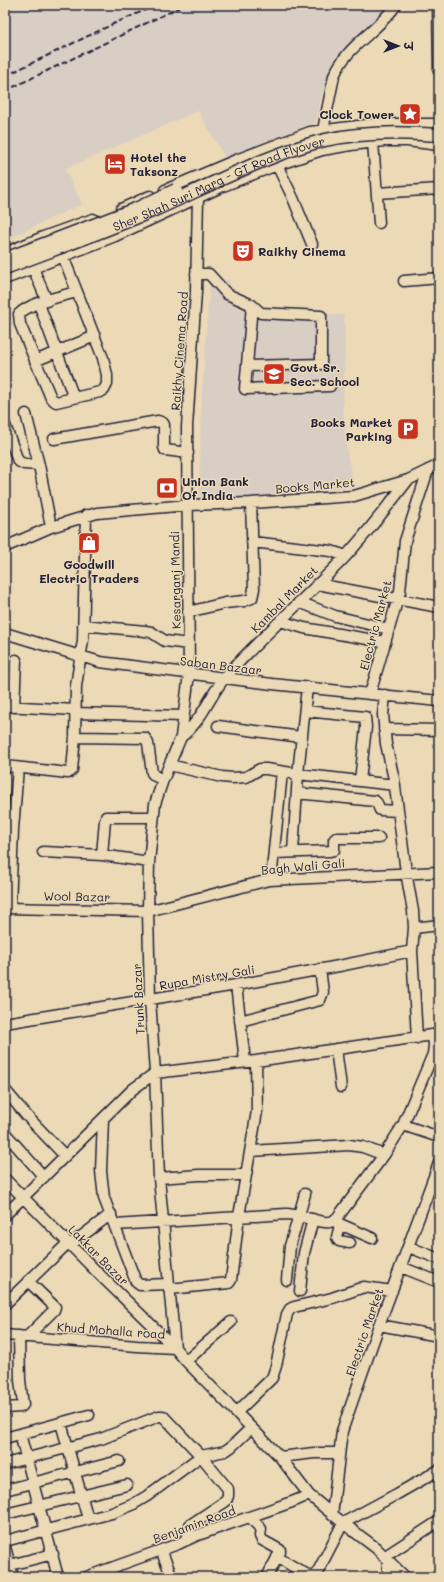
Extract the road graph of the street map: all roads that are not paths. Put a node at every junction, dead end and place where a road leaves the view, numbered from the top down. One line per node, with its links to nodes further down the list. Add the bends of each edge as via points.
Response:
1 (396, 5): 8 (street, via 389,16 354,47 336,70)
2 (438, 5): 3 (street)
3 (439, 24): 4 (street)
4 (439, 64): 5 (street)
5 (439, 71)
6 (439, 124): 8 (street, via 374,124)
7 (439, 128): 21 (main road, Sher Shah Suri Marg - GT Road Flyover, bridge, via 374,127 317,134 262,153 138,208)
8 (322, 130): 12 (street); 19 (street, via 262,149 111,213)
9 (439, 135): 22 (main road, Sher Shah Suri Marg - GT Road Flyover, bridge, via 371,134 306,145 239,170 155,210)
10 (373, 142): 11 (street, via 407,141); 12 (street); 15 (street)
11 (439, 145)
12 (322, 150): 13 (street)
13 (277, 165): 16 (street); 18 (street)
14 (439, 189): 15 (street)
15 (378, 193): 17 (street)
16 (198, 198): 20 (street, via 115,236); 24 (street, Raikhy Cinema Road)
17 (379, 223)
18 (312, 244)
19 (5, 253)
20 (63, 256): 23 (street); 28 (street)
21 (5, 259)
22 (5, 268)
23 (33, 268): 25 (street); 29 (street)
24 (196, 274): 30 (street, via 209,274 227,294); 40 (street, Raikhy Cinema Road, via 187,427)
25 (5, 278)
26 (439, 278): 27 (street)
27 (404, 281)
28 (76, 292): 29 (street); 31 (street)
29 (43, 302): 32 (street); 33 (street, via 24,310 18,318)
30 (252, 305): 34 (street); 34 (street, via 261,313 321,316 321,364)
31 (95, 336): 32 (street); 36 (street, via 108,384 104,390)
32 (58, 352): 33 (street); 36 (street)
33 (35, 362): 36 (street, via 52,401)
34 (247, 366): 35 (street, via 246,389)
35 (330, 386)
36 (74, 398)
37 (26, 414): 42 (street)
38 (5, 425): 41 (street)
39 (54, 439): 40 (street, via 158,421 164,425 165,450)
40 (188, 452): 47 (street, Raikhy Cinema Road)
41 (10, 453): 42 (street, via 21,463)
42 (39, 465): 49 (street)
43 (439, 465): 44 (street, Books Market)
44 (428, 470): 45 (street, Books Market); 54 (street, Electric Market, via 405,541)
45 (408, 480): 46 (street, Books Market, via 354,496); 52 (street, Kambal Market)
46 (251, 503): 47 (street, Books Market); 50 (street)
47 (188, 505): 48 (street, Books Market); 57 (street, Kesarganj Mandi)
48 (86, 515): 49 (street, Books Market); 59 (street)
49 (51, 527): 51 (street, Books Market)
50 (252, 542): 52 (street, via 330,551); 57 (street, via 252,598)
51 (5, 547)
52 (346, 556): 53 (street, Kambal Market)
53 (317, 584): 54 (street); 55 (street, Kambal Market)
54 (398, 599): 56 (street); 60 (street, Electric Market)
55 (299, 602): 58 (street, Kambal Market); 60 (street, via 336,616)
56 (439, 607)
57 (188, 612): 63 (street, Kesarganj Mandi)
58 (280, 621): 62 (street, via 304,628); 67 (street, Kambal Market)
59 (83, 625): 63 (street, via 151,632 165,641); 64 (street)
60 (389, 629): 62 (street, Electric Market)
61 (5, 633): 64 (street, Saban Bazaar)
62 (385, 642): 69 (street, Electric Market)
63 (189, 649): 66 (street, Trunk Bazar)
64 (81, 658): 66 (street, Saban Bazaar); 74 (street)
65 (16, 660): 72 (street)
66 (189, 674): 67 (street, Saban Bazaar); 75 (street, Trunk Bazar)
67 (225, 678): 68 (street, Saban Bazaar); 80 (street, Kambal Market, via 194,726)
68 (307, 687): 69 (street, Saban Bazaar); 73 (street)
69 (370, 694): 70 (street, Saban Bazaar)
70 (385, 695): 71 (street, Saban Bazaar); 77 (street)
71 (439, 701)
72 (9, 707): 74 (street)
73 (305, 711): 81 (street); 88 (street, via 365,717)
74 (75, 712): 75 (street); 79 (street)
75 (183, 716): 80 (street, Trunk Bazar)
76 (218, 726): 81 (street)
77 (384, 729): 78 (street); 89 (street)
78 (439, 730)
79 (75, 736): 84 (street, via 70,773); 87 (street, via 145,738 152,773)
80 (181, 737): 82 (street, Trunk Bazar)
81 (301, 737): 86 (street)
82 (170, 765): 85 (street, via 232,778 246,777 263,769); 87 (street, Trunk Bazar)
83 (5, 766): 84 (street)
84 (18, 768): 91 (street)
85 (282, 772): 86 (street); 98 (street)
86 (298, 774): 88 (street); 90 (street)
87 (163, 780): 93 (street, Trunk Bazar)
88 (360, 781): 89 (street)
89 (395, 785): 92 (street)
90 (297, 793): 92 (street, via 374,801 380,810); 97 (street)
91 (10, 805): 95 (street)
92 (398, 811): 101 (street)
93 (153, 817): 99 (street, via 106,817); 100 (street, Trunk Bazar)
94 (379, 838): 97 (street, via 336,838 332,851)
95 (8, 849): 104 (street)
96 (43, 852): 99 (street)
97 (293, 852): 98 (street)
98 (274, 853): 103 (street)
99 (102, 854): 100 (street)
100 (149, 862): 105 (street, Trunk Bazar)
101 (406, 872): 102 (street, Bagh Wali Gali); 103 (street, Bagh Wali Gali); 107 (street)
102 (439, 872)
103 (271, 880): 105 (street, Bagh Wali Gali)
104 (7, 908): 105 (street, Wool Bazar)
105 (148, 911): 111 (street, Trunk Bazar)
106 (439, 925): 107 (street)
107 (414, 928): 108 (street)
108 (412, 951): 109 (street, Rupa Mistry Gali); 115 (street)
109 (320, 969): 110 (street, Rupa Mistry Gali); 112 (street, via 323,992 320,1000)
110 (236, 985): 111 (street, Rupa Mistry Gali); 112 (street)
111 (150, 999): 113 (street, Rupa Mistry Gali); 119 (street, Trunk Bazar)
112 (240, 1021): 117 (street)
113 (5, 1023)
114 (436, 1035): 115 (street); 123 (street, via 432,1054)
115 (417, 1038): 116 (street)
116 (336, 1049): 118 (street); 120 (street)
117 (245, 1061): 118 (street); 119 (street)
118 (256, 1061): 126 (street, via 257,1111)
119 (155, 1073): 122 (street, via 133,1089); 132 (street, Trunk Bazar)
120 (341, 1087)
121 (5, 1090): 128 (street)
122 (103, 1119): 128 (street); 136 (street, via 101,1177 104,1198)
123 (403, 1125): 125 (street); 127 (street)
124 (5, 1133): 131 (street)
125 (439, 1136)
126 (251, 1151): 127 (street, via 349,1145 367,1148); 130 (street)
127 (384, 1155): 142 (street)
128 (65, 1156): 131 (street)
129 (439, 1163): 147 (street, Electric Market)
130 (246, 1175): 132 (street, via 205,1174); 139 (street)
131 (44, 1177): 135 (street)
132 (159, 1178): 141 (street, Trunk Bazar)
133 (5, 1179): 135 (street, Lakkar Bazar)
134 (305, 1194): 138 (street)
135 (23, 1198): 137 (street); 146 (street, Lakkar Bazar)
136 (110, 1214): 143 (street); 146 (street)
137 (5, 1215)
138 (299, 1215): 139 (street); 140 (street); 150 (street, via 290,1246)
139 (240, 1216): 141 (street); 153 (street, via 229,1283)
140 (313, 1219): 142 (street); 154 (street, via 304,1253)
141 (163, 1222): 143 (street); 153 (street, Trunk Bazar)
142 (336, 1223): 144 (street); 145 (street, via 339,1241)
143 (115, 1225): 153 (street, via 136,1282 140,1285)
144 (372, 1238)
145 (350, 1243)
146 (69, 1244): 151 (street); 162 (street, Lakkar Bazar)
147 (409, 1247): 148 (street); 149 (street, Electric Market)
148 (439, 1259)
149 (401, 1267): 152 (street); 155 (street, Electric Market)
150 (287, 1280)
151 (28, 1281): 156 (street); 161 (street, via 55,1307)
152 (439, 1282)
153 (169, 1286): 162 (street, Trunk Bazar)
154 (300, 1290)
155 (392, 1291): 158 (street, Electric Market); 165 (street, via 364,1287 290,1309 272,1378)
156 (5, 1304)
157 (231, 1322): 163 (street)
158 (379, 1325): 160 (street); 172 (street, Electric Market, via 342,1431)
159 (5, 1335): 161 (street, Khud Mohalla road)
160 (439, 1336)
161 (23, 1337): 162 (street, Khud Mohalla road); 164 (street, via 20,1380 23,1405)
162 (175, 1348): 163 (street, Khud Mohalla road)
163 (186, 1361): 165 (street, Khud Mohalla road)
164 (5, 1408)
165 (236, 1412): 168 (street, Khud Mohalla road)
166 (89, 1415): 167 (street)
167 (61, 1423): 169 (street); 171 (street)
168 (251, 1428): 173 (street, via 228,1449); 175 (street, Khud Mohalla road)
169 (20, 1434): 170 (street); 174 (street)
170 (5, 1438)
171 (66, 1447): 173 (street, via 110,1436 161,1416 166,1418); 174 (street); 179 (street)
172 (339, 1453): 175 (street, via 314,1453); 187 (street, Electric Market)
173 (201, 1456): 189 (street, via 132,1505); 193 (street, via 228,1489 228,1496 226,1501 190,1525)
174 (27, 1458): 177 (street); 180 (street)
175 (280, 1458): 183 (street, Khud Mohalla road)
176 (119, 1461): 179 (street)
177 (5, 1464)
178 (439, 1470): 191 (street)
179 (74, 1472): 180 (street); 184 (street)
180 (34, 1482): 182 (street); 185 (street)
181 (127, 1485): 184 (street)
182 (5, 1490)
183 (310, 1495): 187 (street, Khud Mohalla road); 188 (street, Benjamin Road)
184 (81, 1496): 185 (street); 189 (street)
185 (41, 1506): 186 (street); 192 (street)
186 (5, 1514)
187 (332, 1515): 191 (street, Khud Mohalla road)
188 (250, 1517): 193 (street, Benjamin Road); 198 (street, via 261,1529 262,1540 280,1550)
189 (88, 1519): 192 (street)
190 (439, 1521): 199 (street)
191 (343, 1524): 199 (street, Khud Mohalla road, via 364,1538); 207 (street)
192 (46, 1530): 194 (street); 197 (street)
193 (187, 1540): 196 (street, Benjamin Road)
194 (5, 1541)
195 (5, 1547): 200 (street)
196 (161, 1550): 203 (street, Benjamin Road); 204 (street)
197 (53, 1554): 200 (street); 202 (street)
198 (278, 1557): 205 (street); 206 (street)
199 (386, 1559): 208 (street); 209 (street, Khud Mohalla road)
200 (10, 1565): 201 (street)
201 (13, 1577)
202 (58, 1577)
203 (86, 1577)
204 (172, 1577)
205 (267, 1577)
206 (311, 1577)
207 (315, 1577)
208 (387, 1577)
209 (405, 1577)

